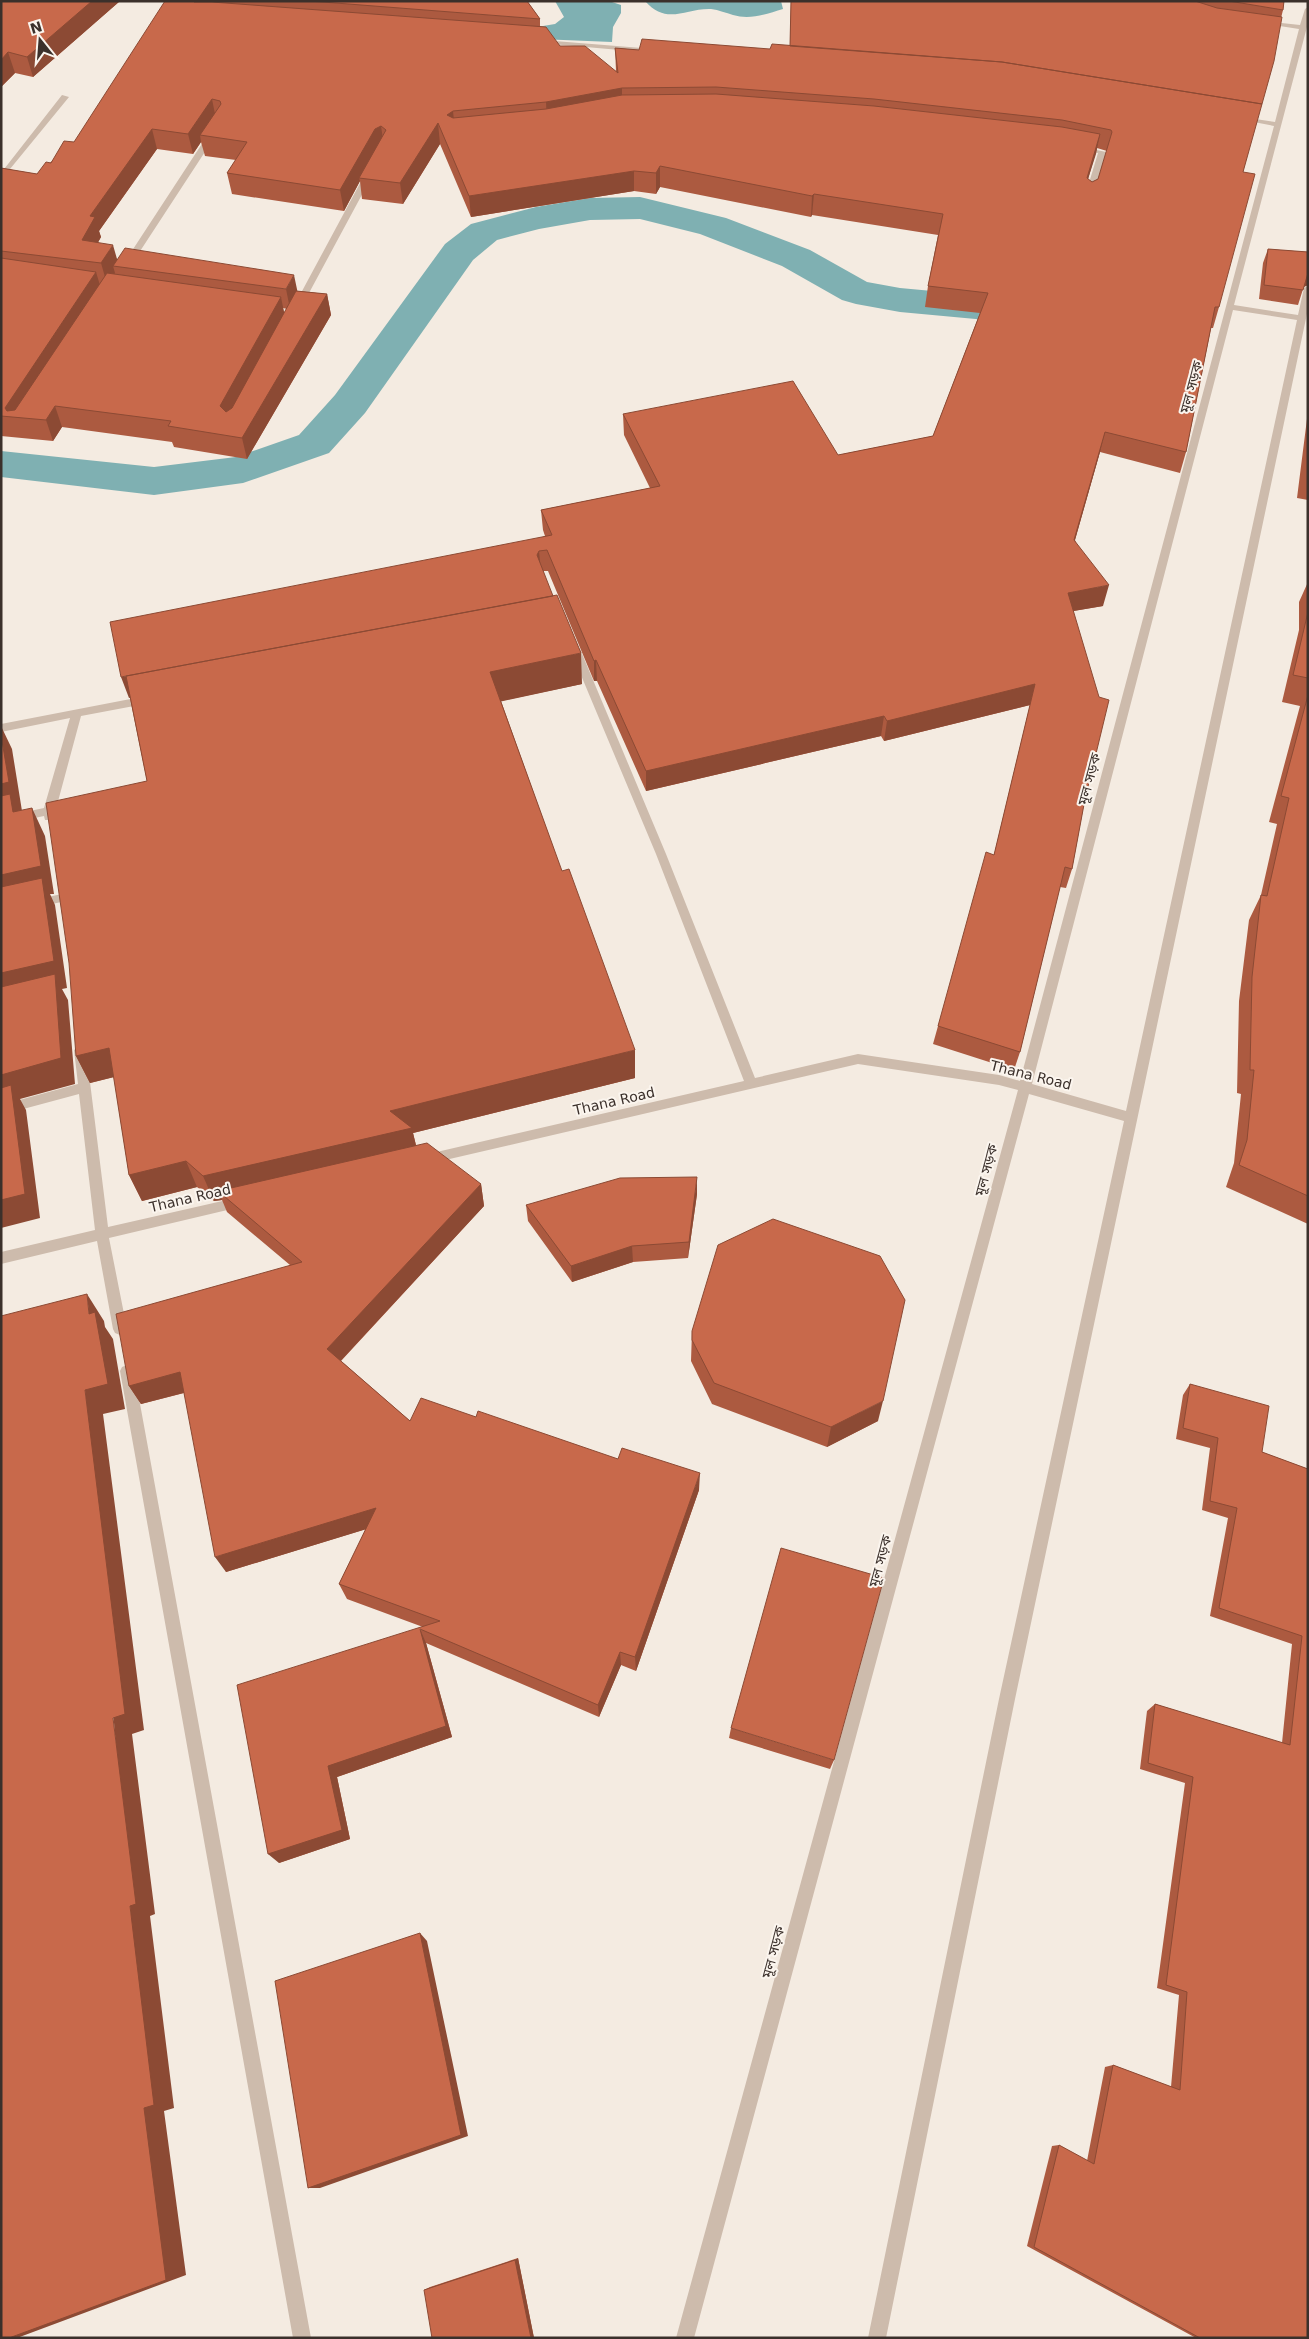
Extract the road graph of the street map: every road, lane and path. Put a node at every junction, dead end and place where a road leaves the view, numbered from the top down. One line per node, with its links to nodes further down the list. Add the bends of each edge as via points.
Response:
1 (1308, 9): 3 (street, মূল সড়ক)
2 (1253, 21): 3 (street)
3 (1303, 27): 8 (street, মূল সড়ক)
4 (530, 41): 5 (street)
5 (667, 52)
6 (65, 97): 12 (street)
7 (1238, 118): 8 (street)
8 (1276, 124): 16 (street, মূল সড়ক)
9 (214, 131): 14 (street)
10 (1076, 147): 13 (street, via 1102,152)
11 (373, 167): 17 (street)
12 (1, 178)
13 (1088, 199)
14 (122, 272)
15 (1308, 288): 18 (street)
16 (1229, 307): 18 (street); 30 (street, মূল সড়ক)
17 (293, 314)
18 (1302, 318): 33 (street)
19 (570, 637): 29 (street, via 661,854)
20 (154, 698): 21 (street)
21 (77, 713): 22 (street); 23 (street)
22 (1, 728)
23 (48, 811): 24 (street); 25 (street)
24 (1, 821)
25 (52, 830)
26 (27, 906): 27 (street, via 61,893)
27 (64, 917)
28 (79, 1040): 31 (street)
29 (752, 1085): 30 (street, Thana Road, via 858,1059 999,1080); 34 (street, Thana Road)
30 (1025, 1087): 33 (street, Thana Road); 41 (street, মূল সড়ক)
31 (83, 1088): 32 (street); 36 (street)
32 (1, 1110)
33 (1132, 1118): 42 (street, via 1007,1699)
34 (413, 1162)
35 (248, 1200): 36 (street, Thana Road)
36 (102, 1233): 37 (street, Thana Road); 38 (street)
37 (1, 1258)
38 (122, 1341)
39 (125, 1360): 40 (street)
40 (302, 2338)
41 (685, 2338)
42 (877, 2338)

